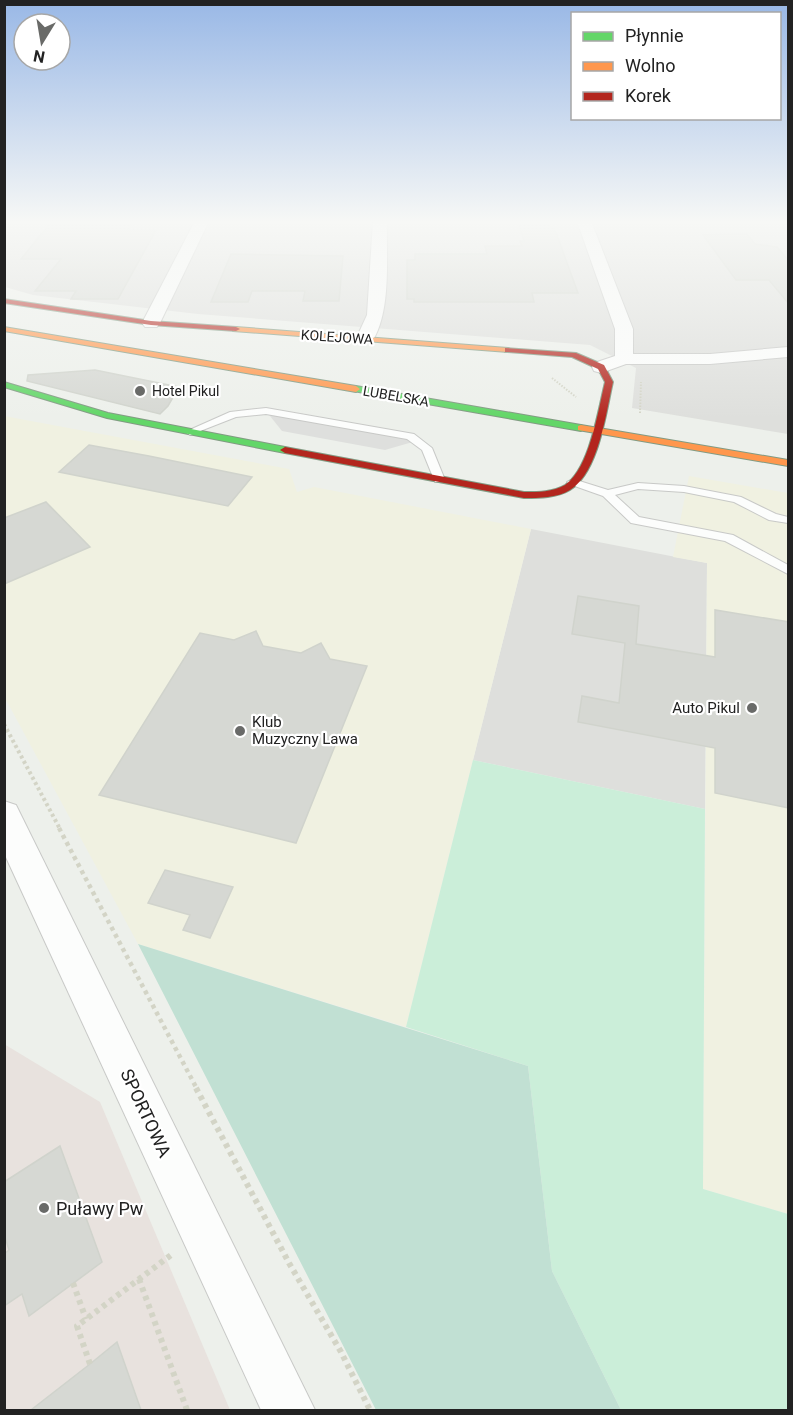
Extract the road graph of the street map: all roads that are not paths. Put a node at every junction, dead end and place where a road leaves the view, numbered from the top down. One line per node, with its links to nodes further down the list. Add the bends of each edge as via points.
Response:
1 (170, 287): 5 (street)
2 (376, 287): 7 (street, via 375,315)
3 (608, 287): 9 (street, via 624,329)
4 (4, 301): 5 (street, KOLEJOWA)
5 (152, 323): 7 (street, KOLEJOWA)
6 (4, 329): 12 (street, LUBELSKA)
7 (365, 339): 10 (street, KOLEJOWA, via 573,356)
8 (789, 352): 9 (street, via 700,360)
9 (624, 359): 10 (street)
10 (601, 367): 12 (street, via 609,382)
11 (4, 384): 13 (street, via 82,410)
12 (595, 430): 14 (street, LUBELSKA); 16 (street, via 584,464)
13 (190, 432): 15 (street); 15 (lane, via 234,414 266,411 410,436 427,448)
14 (789, 463)
15 (439, 480): 16 (street, via 524,495 542,495)
16 (573, 482): 17 (lane)
17 (607, 494): 18 (lane, via 638,486 684,489 737,499 773,517); 19 (lane, via 634,520 729,538)
18 (789, 520)
19 (789, 570)
20 (4, 815): 21 (street, SPORTOWA)
21 (288, 1410)

